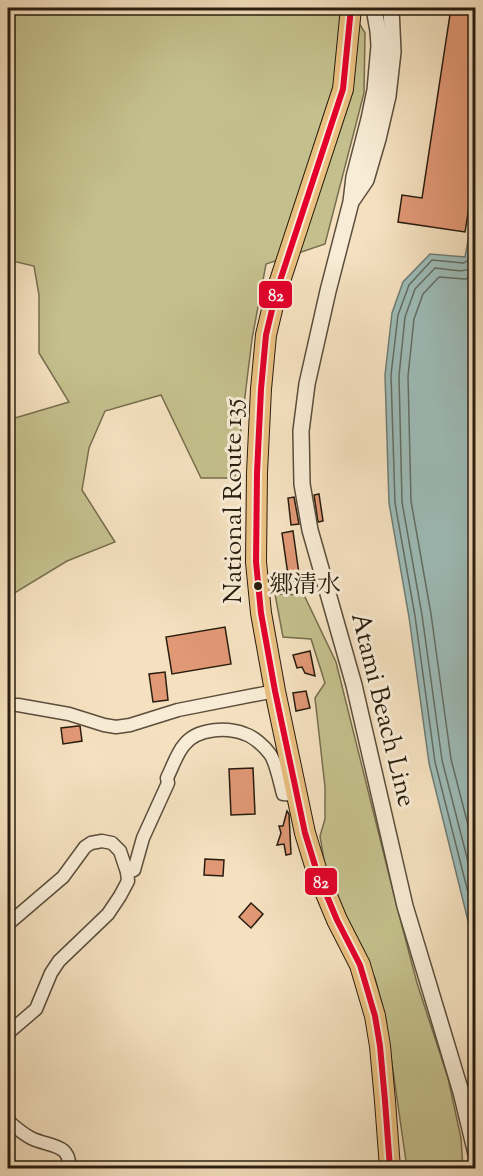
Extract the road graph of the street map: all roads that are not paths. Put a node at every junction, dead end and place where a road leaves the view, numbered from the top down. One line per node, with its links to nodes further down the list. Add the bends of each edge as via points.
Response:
1 (351, 8): 5 (highway, National Route 135, via 343,89 276,292 266,335 256,562)
2 (374, 8): 4 (street, Atami Beach Line, via 379,46 377,76)
3 (390, 8): 4 (street, Atami Beach Line, via 393,52 388,96 366,180)
4 (351, 202): 12 (street, Atami Beach Line, via 307,384 301,431 302,484 310,530 354,685 405,906)
5 (275, 691): 6 (street, via 116,727 69,714); 7 (highway, National Route 135)
6 (8, 705)
7 (297, 795): 8 (street, via 283,794 272,756 256,740 229,730 198,734 184,744 143,838 134,870); 14 (highway, National Route 135, via 317,872 360,965 375,1016)
8 (127, 872): 9 (street, via 120,851 112,843 91,843 63,878); 10 (street, via 128,881 108,914 59,961 36,1009)
9 (8, 924)
10 (8, 1033)
11 (8, 1121): 13 (street, via 30,1138 61,1148 67,1153)
12 (476, 1154)
13 (69, 1168)
14 (390, 1168)

